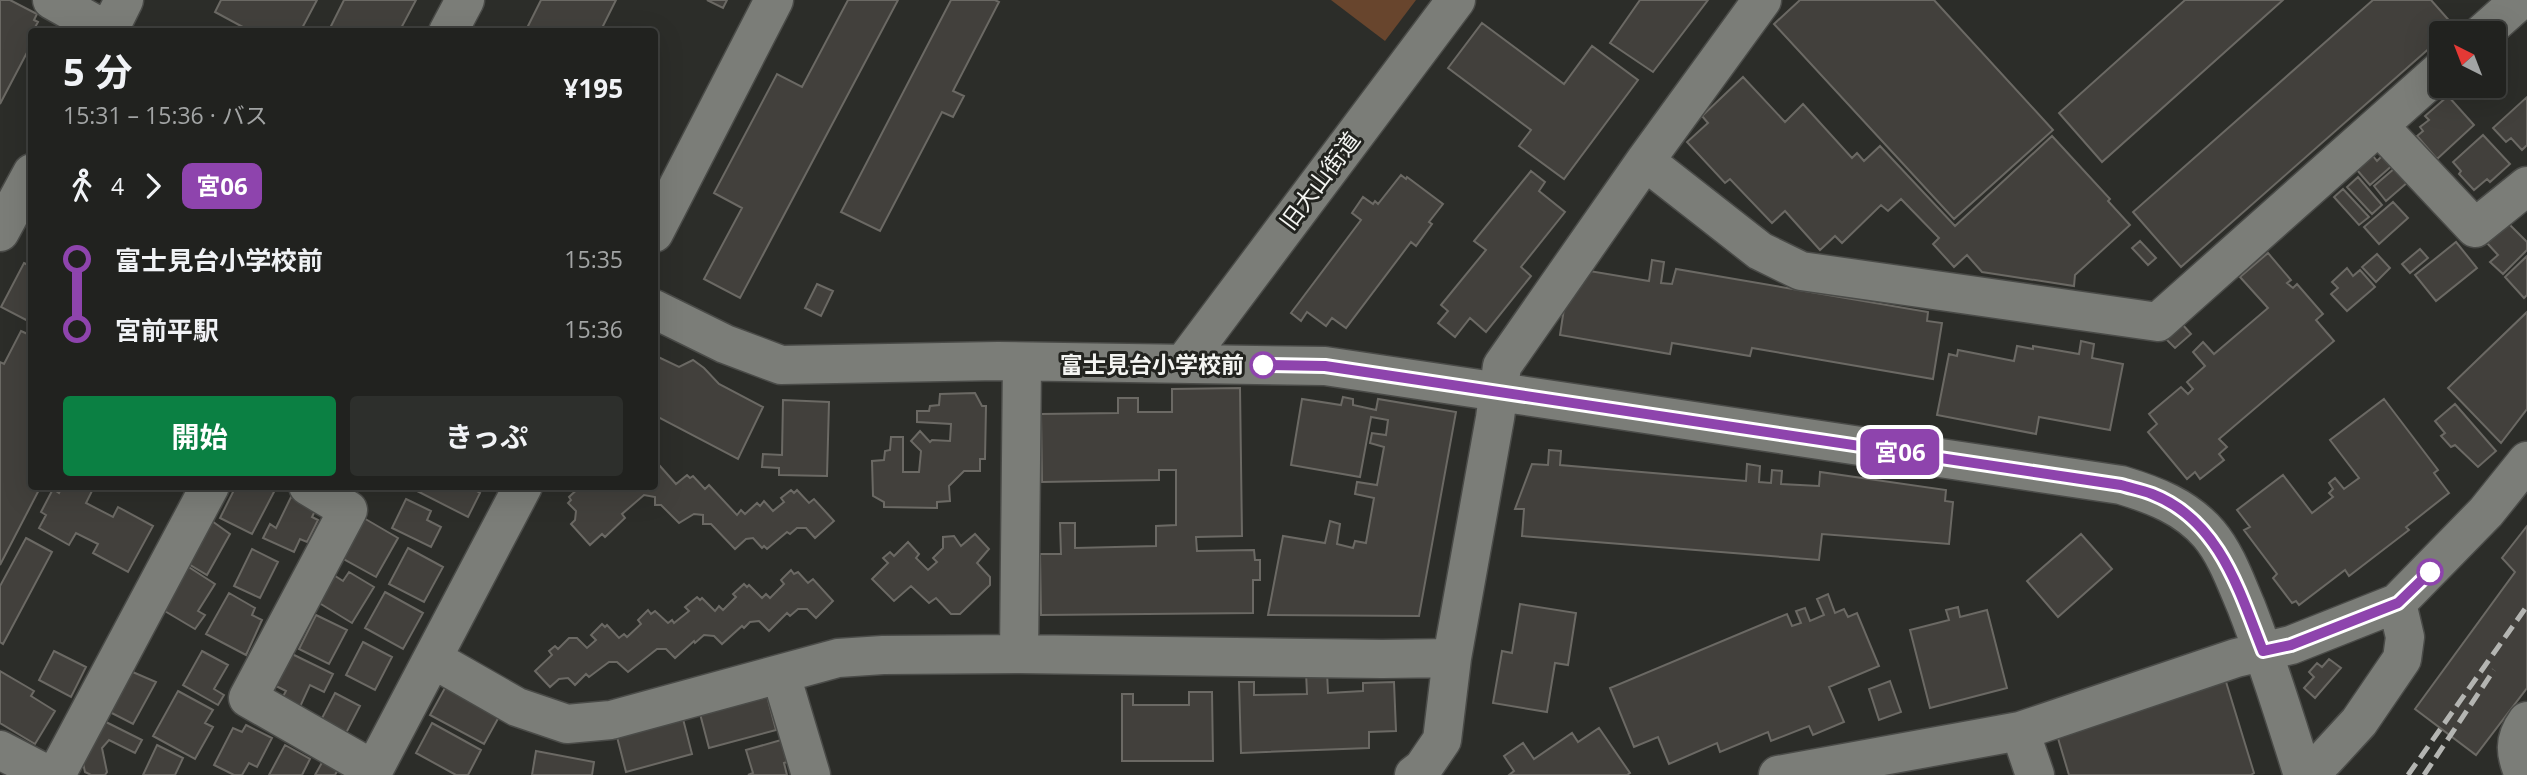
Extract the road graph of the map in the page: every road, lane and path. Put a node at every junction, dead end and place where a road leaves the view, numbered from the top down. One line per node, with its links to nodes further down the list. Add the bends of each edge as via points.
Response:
1 (52, 0): 9 (street)
2 (124, 0): 10 (street)
3 (465, 0): 11 (street)
4 (774, 0): 17 (street)
5 (1456, 0): 21 (street, 旧大山街道)
6 (1762, 0): 14 (street)
7 (2524, 0): 8 (street)
8 (2498, 21)
9 (102, 28)
10 (111, 28)
11 (450, 28)
12 (2429, 81): 13 (street)
13 (2379, 126): 14 (street, via 2158,322 1801,271 1760,251); 16 (street, via 2475,229)
14 (1644, 161): 22 (street, via 1502,366)
15 (28, 180): 18 (street)
16 (2527, 186)
17 (658, 225)
18 (0, 233)
19 (658, 311): 20 (street, via 781,365)
20 (1022, 362): 21 (street); 29 (street)
21 (1184, 363): 22 (street, via 1325,366)
22 (1498, 391): 28 (street, via 2121,485 2153,495 2184,512 2210,535 2235,580); 30 (street)
23 (2527, 461): 27 (street, via 2478,521)
24 (208, 490): 39 (street)
25 (315, 490): 36 (street, via 348,510 248,698)
26 (521, 490): 31 (street)
27 (2398, 603): 28 (street, via 2291,645); 37 (street, via 2405,637 2402,659 2359,722 2324,760)
28 (2263, 651): 34 (street); 37 (street)
29 (1019, 654): 30 (street); 32 (street, via 838,658)
30 (1452, 658): 41 (street, via 1442,740)
31 (433, 659): 32 (street, via 517,707 568,724 611,720); 36 (street)
32 (781, 675): 40 (street)
33 (2527, 721): 44 (street, via 2516,740 2516,756)
34 (2020, 731): 42 (street); 43 (street)
35 (0, 750): 38 (street)
36 (372, 773)
37 (2302, 774)
38 (48, 775)
39 (56, 775)
40 (811, 775)
41 (1414, 775)
42 (1779, 775)
43 (2035, 775)
44 (2524, 775)

